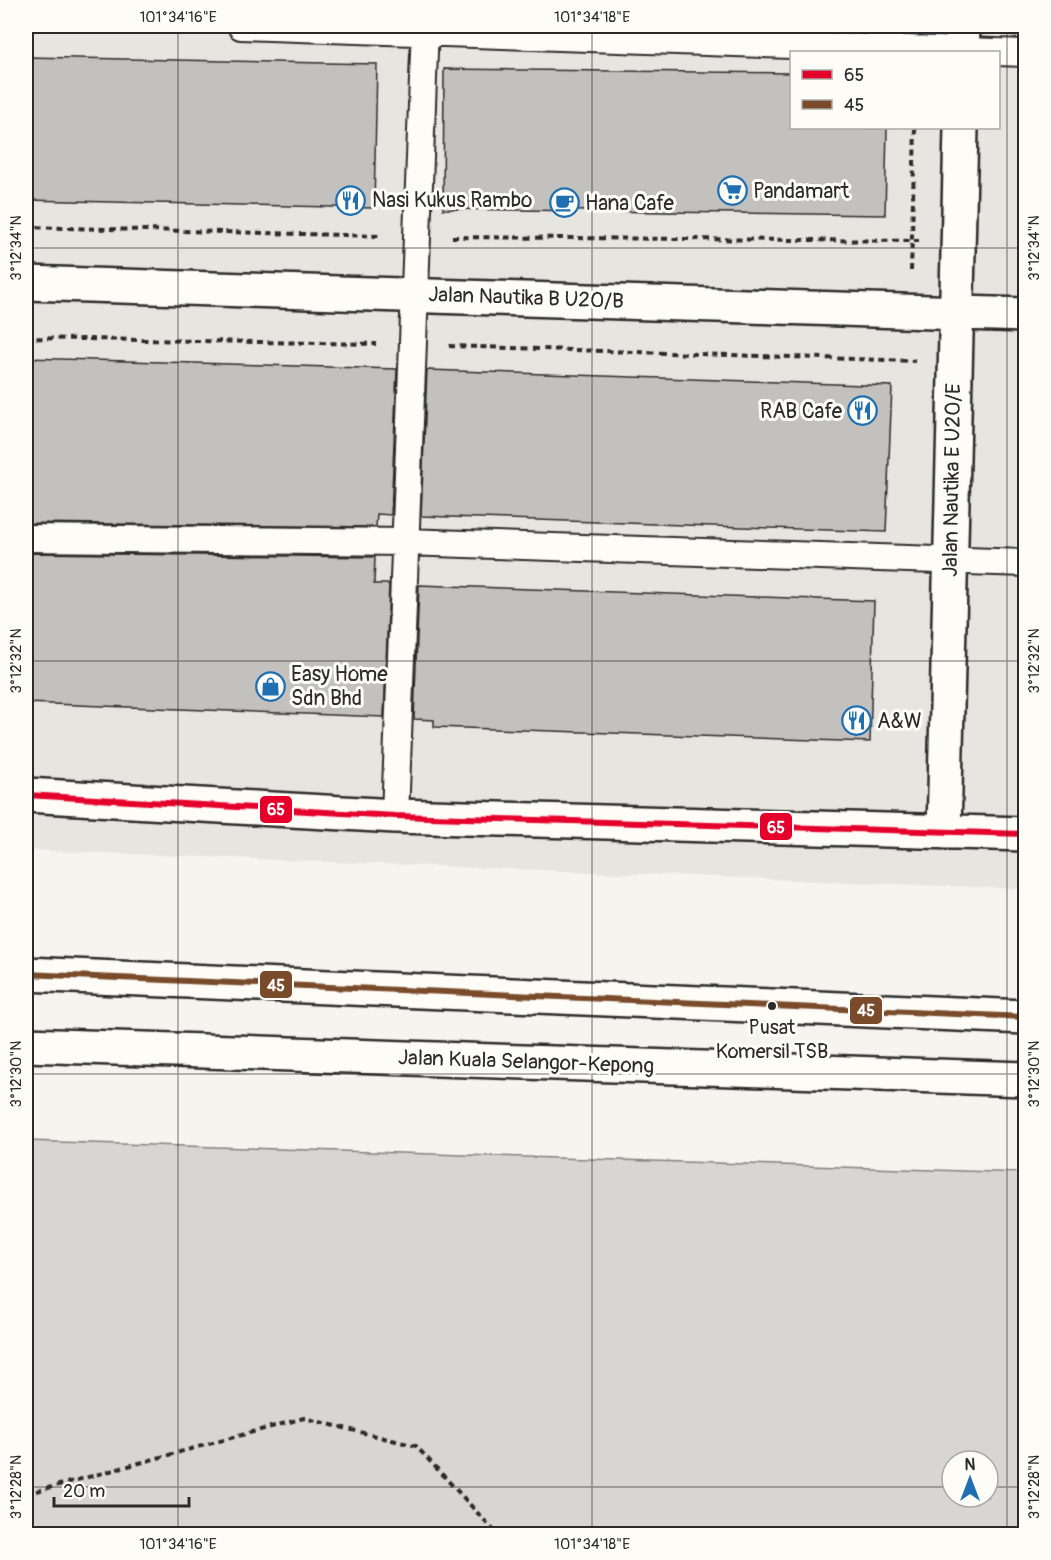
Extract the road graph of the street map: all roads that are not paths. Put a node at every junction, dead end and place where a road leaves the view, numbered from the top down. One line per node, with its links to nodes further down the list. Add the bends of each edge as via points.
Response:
1 (241, 26): 2 (lane)
2 (425, 29): 3 (lane); 7 (lane)
3 (963, 43): 4 (lane)
4 (1026, 53)
5 (961, 129): 8 (main road, Jalan Nautika E U20/E)
6 (26, 283): 7 (main road, Jalan Nautika B U20/B)
7 (414, 295): 8 (main road, Jalan Nautika B U20/B); 11 (lane)
8 (956, 313): 9 (main road, Jalan Nautika B U20/B); 12 (main road, Jalan Nautika E U20/E)
9 (1026, 315)
10 (26, 538): 11 (lane)
11 (405, 542): 12 (lane); 15 (lane)
12 (950, 561): 13 (lane); 16 (main road, Jalan Nautika E U20/E)
13 (1026, 563)
14 (26, 795): 15 (main road)
15 (395, 816): 16 (main road)
16 (945, 832): 17 (main road)
17 (1026, 834)
18 (26, 975): 19 (main road)
19 (1026, 1017)
20 (26, 1045): 21 (main road, Jalan Kuala Selangor-Kepong)
21 (1026, 1079)

